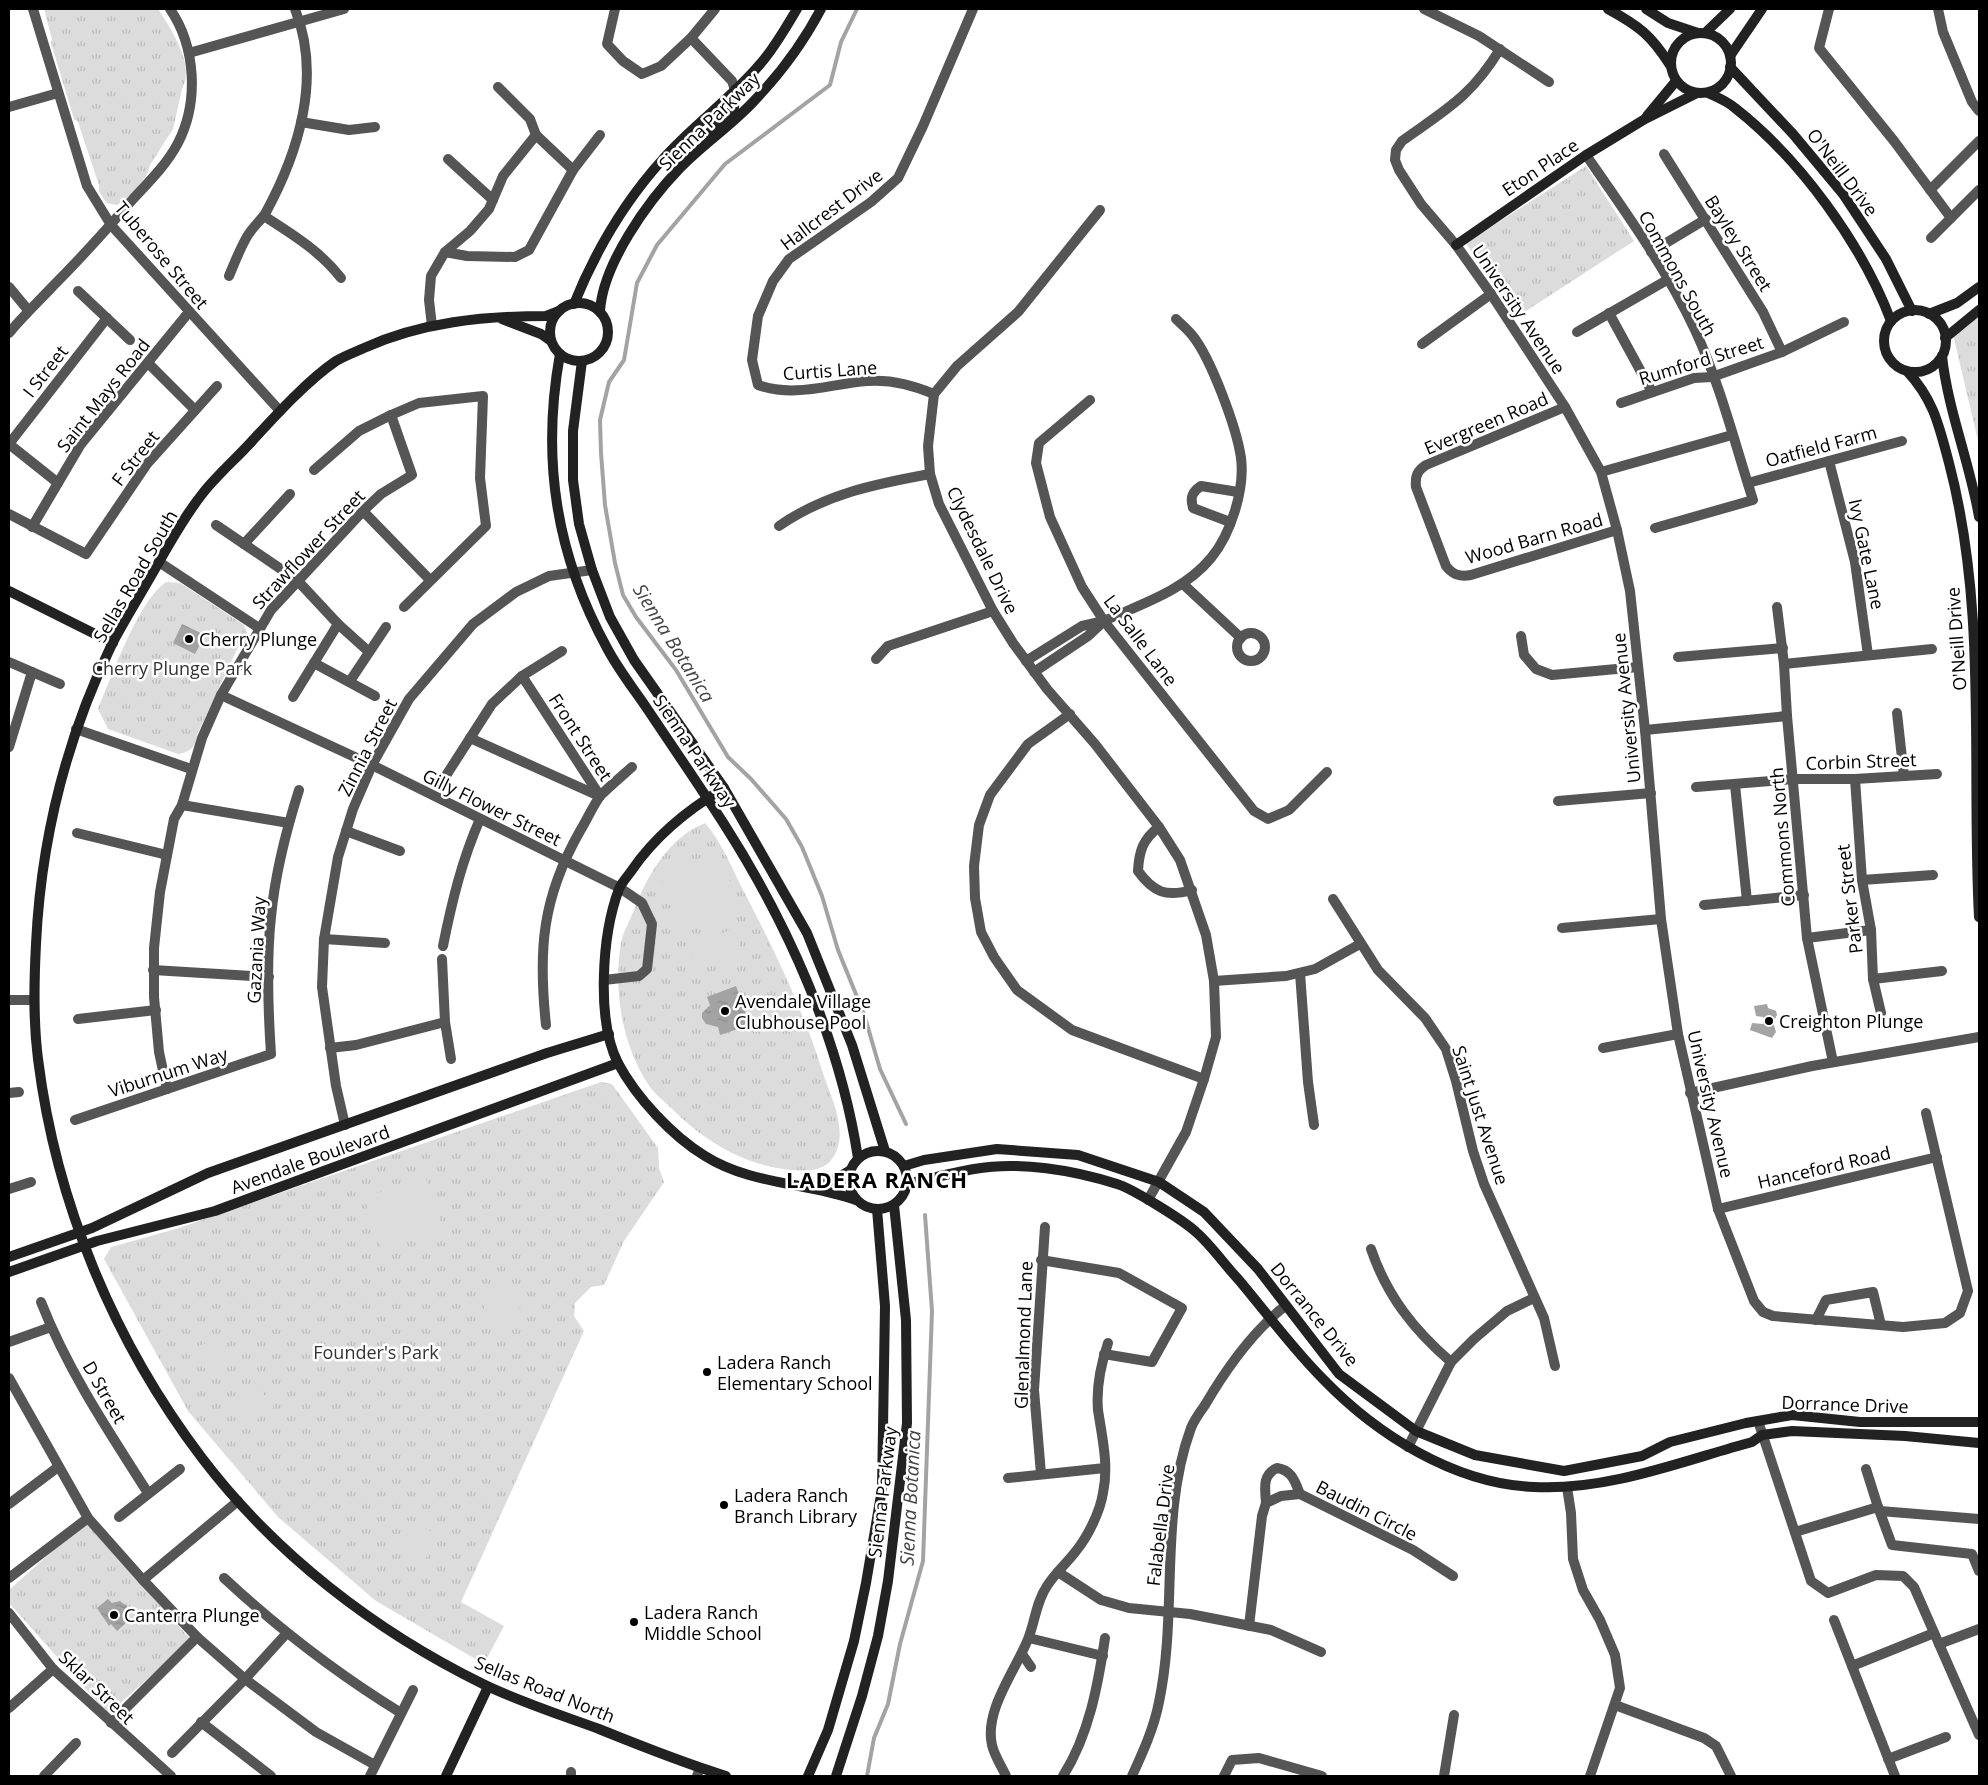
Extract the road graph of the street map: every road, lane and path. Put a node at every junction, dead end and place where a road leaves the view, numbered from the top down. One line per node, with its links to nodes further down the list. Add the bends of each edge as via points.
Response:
1 (34, 9): 29 (street, Tuberose Street)
2 (170, 9): 21 (street)
3 (295, 9): 17 (street)
4 (344, 9): 17 (street)
5 (615, 9): 19 (street, via 607,44 642,74 661,66)
6 (715, 9): 19 (street)
7 (797, 9): 28 (street, Sienna Parkway, via 762,62)
8 (821, 9): 42 (street, Sienna Parkway, via 794,54 768,87)
9 (973, 9): 91 (street, Hallcrest Drive, via 898,178 871,202 789,259 773,280 758,316 752,360)
10 (1424, 9): 20 (street)
11 (1608, 9): 23 (street, via 1631,21 1655,41)
12 (1646, 9): 18 (street, via 1668,23)
13 (1730, 9): 18 (street)
14 (1762, 9): 22 (street)
15 (1829, 9): 44 (street, via 1819,48)
16 (1938, 9): 32 (street, via 1972,102)
17 (300, 21): 21 (street); 34 (street, via 307,79)
18 (1701, 33): 22 (street, via 1721,40); 23 (street, via 1685,37 1676,46)
19 (691, 38): 28 (street, via 732,81)
20 (1500, 49): 26 (street); 53 (street, University Avenue, via 1464,97 1402,141 1396,150 1399,170 1421,204)
21 (189, 52): 51 (street, via 192,92 188,118 178,144)
22 (1730, 56): 24 (street)
23 (1670, 65): 25 (street)
24 (1730, 67): 30 (street, via 1724,83); 66 (street, O'Neill Drive, via 1793,134 1843,194 1886,259)
25 (1676, 81): 30 (street, O'Neill Drive, via 1682,87); 33 (street, Eton Place)
26 (1549, 82)
27 (498, 88): 36 (street, via 530,119)
28 (735, 90): 42 (street, via 734,108 682,158); 63 (street, Sienna Parkway, via 646,178 596,256)
29 (58, 92): 31 (street); 51 (street, Tuberose Street, via 87,186)
30 (1703, 93): 33 (street, Eton Place); 75 (street, O'Neill Drive, via 1733,106 1763,133 1822,200 1882,296)
31 (9, 107)
32 (1979, 111)
33 (1645, 118): 40 (street, Eton Place)
34 (301, 122): 35 (street, via 349,130); 48 (street, via 291,160)
35 (374, 127)
36 (536, 135): 43 (street); 46 (street, via 503,176)
37 (600, 135): 43 (street)
38 (1979, 141): 44 (street)
39 (1664, 154): 50 (street, Bayley Street)
40 (1586, 155): 53 (street, Eton Place); 55 (street, Commons South)
41 (448, 159): 46 (street)
42 (680, 168): 69 (street, Sienna Parkway, via 644,213 627,241 604,287)
43 (573, 170): 54 (street, via 529,250 515,257)
44 (1930, 190): 49 (street)
45 (1979, 190): 49 (street)
46 (493, 200): 54 (street, via 470,231)
47 (1100, 210): 94 (street, via 1018,312 957,366)
48 (264, 216): 56 (street, via 241,247); 57 (street, via 308,245 329,262)
49 (1951, 218): 52 (street)
50 (1706, 219): 55 (street); 84 (street, Bayley Street, via 1763,312)
51 (111, 225): 64 (street); 67 (street, Tuberose Street)
52 (1932, 238)
53 (1456, 245): 62 (street, University Avenue)
54 (445, 252): 77 (street, via 431,276)
55 (1651, 252): 58 (street, Commons South)
56 (229, 276)
57 (341, 278)
58 (1667, 280): 70 (street); 90 (street, Commons South, via 1695,331)
59 (9, 287): 64 (street)
60 (1979, 287): 71 (street, via 1957,303)
61 (78, 291): 72 (street)
62 (1491, 294): 83 (street); 97 (street, University Avenue)
63 (574, 304): 68 (street); 69 (street, via 583,304)
64 (28, 310): 79 (street)
65 (1979, 310): 80 (street)
66 (1912, 311): 71 (street); 75 (street, via 1904,312)
67 (189, 312): 88 (street, Saint Mays Road); 99 (street, Tuberose Street)
68 (559, 312): 73 (street, Sellas Road South); 82 (street, via 551,325)
69 (600, 312): 87 (street, Sienna Parkway, via 607,328 604,346 591,358)
70 (1609, 313): 78 (street); 93 (street)
71 (1930, 314): 80 (street, via 1943,328)
72 (107, 318): 81 (street); 103 (street, I Street)
73 (501, 319): 77 (street, Sellas Road South, via 457,320); 82 (street, Sellas Road South)
74 (1176, 319): 111 (street, via 1202,351 1235,433 1241,459)
75 (1891, 321): 89 (street, O'Neill Drive, via 1886,330 1885,351 1890,360)
76 (1844, 322): 84 (street, Rumford Street)
77 (432, 326): 99 (street, Sellas Road South, via 394,334 337,360)
78 (1576, 332)
79 (9, 333)
80 (1945, 338): 86 (street)
81 (130, 340)
82 (552, 341): 85 (street)
83 (1422, 344)
84 (1782, 352): 90 (street, Rumford Street)
85 (560, 354): 87 (street); 125 (street, Sienna Parkway, via 554,392 552,470 555,500)
86 (1942, 356): 89 (street, via 1927,369); 115 (street, via 1944,380)
87 (582, 361): 124 (street, Sienna Parkway, via 573,431 573,480 579,524)
88 (148, 363): 98 (street); 109 (street, Saint Mays Road, via 81,444)
89 (1907, 372): 201 (street, O'Neill Drive, via 1924,389 1932,408 1960,504 1973,612)
90 (1712, 377): 93 (street, Rumford Street, via 1694,378); 101 (street, Commons South)
91 (758, 384): 94 (street, Curtis Lane, via 774,390 803,391 868,381 910,384)
92 (216, 386): 98 (street, F Street)
93 (1652, 392): 96 (street, Rumford Street)
94 (934, 394): 108 (street, Clydesdale Drive, via 928,446)
95 (1090, 400): 133 (street, La Salle Lane, via 1039,444 1036,463 1050,517 1082,587)
96 (1621, 403)
97 (1565, 407): 105 (street, Evergreen Road); 107 (street, University Avenue)
98 (195, 410): 119 (street, F Street, via 147,464 86,554)
99 (280, 411): 123 (street, Sellas Road South, via 202,494)
100 (391, 415): 106 (street, via 359,430); 113 (street, Strawflower Street, via 412,476 381,494); 127 (street, via 419,403 483,396 480,478 486,526)
101 (1732, 435): 107 (street); 110 (street, Commons South)
102 (1902, 441): 104 (street, Oatfield Farm)
103 (9, 444): 109 (street)
104 (1829, 461): 110 (street, Oatfield Farm); 144 (street, Ivy Gate Lane, via 1855,562)
105 (1420, 469): 121 (street, Wood Barn Road, via 1415,477 1416,487 1446,566 1458,576 1471,575)
106 (314, 470)
107 (1601, 472): 121 (street, University Avenue)
108 (930, 474): 118 (street, via 868,485 802,510); 132 (street, Clydesdale Drive, via 939,504)
109 (58, 483): 119 (street, Saint Mays Road)
110 (1748, 483): 120 (street, Commons South, via 1753,500)
111 (1238, 492): 116 (street); 116 (street, via 1201,486 1194,491 1191,500 1193,508)
112 (290, 494): 122 (street)
113 (364, 511): 126 (street, Strawflower Street); 127 (street)
114 (9, 514): 119 (street)
115 (1979, 517)
116 (1230, 522): 128 (street, via 1211,558)
117 (216, 525): 122 (street)
118 (779, 526)
119 (32, 527)
120 (1655, 528)
121 (1617, 530): 151 (street, University Avenue, via 1630,591)
122 (244, 544): 126 (street)
123 (159, 562): 135 (street); 139 (street, Sellas Road South)
124 (592, 570): 125 (street, Zinnia Street); 178 (street, Sienna Parkway, via 610,617 634,660)
125 (574, 573): 167 (street, Zinnia Street, via 549,576 516,592 473,624 409,699); 182 (street, Sienna Parkway, via 608,650)
126 (297, 580): 134 (street); 135 (street, Strawflower Street)
127 (430, 580): 130 (street)
128 (1183, 584): 133 (street); 138 (street)
129 (9, 591): 139 (street)
130 (404, 607)
131 (1777, 607): 140 (street, Commons North)
132 (993, 610): 146 (street, via 888,646); 147 (street, Clydesdale Drive)
133 (1104, 620): 147 (street, via 1082,626); 153 (street, via 1088,636); 170 (street, La Salle Lane, via 1254,811 1268,819 1288,810)
134 (338, 624): 142 (street); 149 (street)
135 (259, 628): 157 (street, Strawflower Street)
136 (386, 628): 142 (street)
137 (1521, 636): 151 (street, via 1524,655 1536,669 1552,675)
138 (1241, 638)
139 (113, 643): 163 (street, Sellas Road South)
140 (1783, 648): 145 (street); 150 (street, Commons North)
141 (1932, 649): 144 (street)
142 (368, 651): 155 (street)
143 (562, 651): 154 (street)
144 (1868, 655): 150 (street)
145 (1678, 657)
146 (876, 659)
147 (1026, 661): 153 (street, Clydesdale Drive)
148 (9, 662): 152 (street)
149 (314, 663): 155 (street); 159 (street)
150 (1784, 664): 162 (street, Commons North)
151 (1638, 667): 164 (street, University Avenue)
152 (32, 672): 156 (street); 166 (street)
153 (1034, 672): 161 (street, Clydesdale Drive)
154 (522, 676): 165 (street, via 492,704); 181 (street, Front Street)
155 (350, 681): 158 (street)
156 (60, 684)
157 (221, 694): 167 (street, Gilly Flower Street); 169 (street, Strawflower Street)
158 (375, 696)
159 (293, 697)
160 (1897, 713): 173 (street)
161 (1070, 714): 187 (street, Clydesdale Drive); 234 (street, via 1028,744 990,795 979,825 974,866 981,932 1017,990 1072,1030)
162 (1787, 716): 164 (street); 174 (street, Commons North)
163 (76, 729): 169 (street); 219 (street, Sellas Road South, via 54,802 42,865)
164 (1645, 730): 180 (street, University Avenue)
165 (470, 738): 171 (street); 181 (street, Front Street)
166 (9, 747)
167 (372, 765): 185 (street, Gilly Flower Street); 188 (street, Zinnia Street)
168 (632, 766): 181 (street)
169 (191, 769): 184 (street, Strawflower Street)
170 (1327, 772)
171 (447, 774)
172 (1938, 774): 173 (street, Corbin Street)
173 (1904, 776): 175 (street, Corbin Street)
174 (1794, 779): 175 (street, Corbin Street); 176 (street, Corbin Street); 197 (street, Commons North)
175 (1855, 780): 194 (street, Parker Street)
176 (1735, 785): 177 (street, Corbin Street); 199 (street)
177 (1696, 787)
178 (724, 788): 182 (street); 241 (street, Sienna Parkway, via 807,934 852,1045)
179 (299, 790): 186 (street, Gazania Way)
180 (1651, 793): 183 (street); 202 (street, University Avenue)
181 (600, 796): 192 (street)
182 (707, 798): 195 (street, via 658,836); 243 (street, Sienna Parkway, via 782,926 823,1023 846,1095)
183 (1558, 801)
184 (182, 805): 186 (street); 191 (street, Strawflower Street, via 174,820)
185 (480, 819): 192 (street, Gilly Flower Street); 209 (street, via 455,886)
186 (289, 823): 214 (street, Gazania Way, via 271,916)
187 (1160, 827): 196 (street, Clydesdale Drive, via 1180,860); 196 (street, via 1142,844 1138,871 1159,891 1174,894)
188 (346, 831): 190 (street); 206 (street, Zinnia Street, via 338,857)
189 (77, 833): 191 (street)
190 (400, 851)
191 (167, 855): 211 (street, Strawflower Street)
192 (564, 860): 195 (street, Gilly Flower Street); 224 (street, via 546,916 542,946)
193 (1933, 875): 194 (street)
194 (1862, 880): 204 (street, Parker Street)
195 (620, 888): 216 (street, via 604,959); 216 (street, Gilly Flower Street, via 647,909 652,924 650,957 647,969 640,976)
196 (1192, 890): 217 (street, Clydesdale Drive, via 1206,935)
197 (1804, 895): 199 (street); 205 (street, Commons North)
198 (1332, 899): 208 (street, Saint Just Avenue)
199 (1747, 902): 200 (street)
200 (1704, 905)
201 (1979, 916)
202 (1661, 919): 203 (street); 226 (street, University Avenue)
203 (1562, 928)
204 (1871, 930): 205 (street); 215 (street, Parker Street)
205 (1807, 938): 232 (street, Commons North)
206 (324, 939): 207 (street); 228 (street, Zinnia Street, via 322,987)
207 (385, 943)
208 (1360, 944): 213 (street, via 1315,969); 263 (street, Saint Just Avenue, via 1378,970 1425,1018 1446,1050 1472,1151)
209 (443, 946)
210 (442, 959): 223 (street)
211 (153, 970): 214 (street); 220 (street, Strawflower Street)
212 (1942, 971): 215 (street)
213 (1300, 973): 217 (street); 239 (street)
214 (269, 977): 230 (street, Gazania Way)
215 (1873, 979): 221 (street, Parker Street)
216 (604, 980): 225 (street)
217 (1214, 982): 234 (street, Clydesdale Drive, via 1216,1037)
218 (9, 1000): 219 (street)
219 (33, 1000): 257 (street, Sellas Road South, via 37,1058 49,1126)
220 (156, 1010): 222 (street); 235 (street, Strawflower Street, via 159,1052)
221 (1881, 1013)
222 (78, 1019)
223 (445, 1022): 228 (street, via 356,1045); 231 (street)
224 (546, 1025)
225 (609, 1034): 233 (street); 240 (street, Avendale Boulevard)
226 (1678, 1034): 229 (street); 236 (street, University Avenue)
227 (1979, 1037): 232 (street)
228 (330, 1048): 240 (street, Zinnia Street)
229 (1603, 1048)
230 (271, 1054): 235 (street, Viburnum Way)
231 (451, 1060)
232 (1833, 1062): 236 (street)
233 (618, 1063): 249 (street, via 670,1131 703,1155 746,1175 780,1184); 258 (street, Avendale Boulevard, via 215,1211)
234 (1204, 1079): 247 (street, Clydesdale Drive, via 1186,1132)
235 (167, 1090): 238 (street, Viburnum Way)
236 (1690, 1093): 255 (street, University Avenue)
237 (1926, 1113): 242 (street)
238 (75, 1120)
239 (1314, 1125)
240 (345, 1126): 257 (street, Avendale Boulevard, via 208,1173)
241 (885, 1151): 243 (street, via 866,1153); 244 (street, via 896,1156)
242 (1937, 1157): 255 (street, Hanceford Road); 268 (street, via 1968,1291 1960,1313 1945,1323 1903,1327)
243 (858, 1158): 245 (street)
244 (904, 1166): 247 (street, Dorrance Drive, via 924,1160 1006,1150 1078,1155); 248 (street)
245 (849, 1171): 249 (street, via 834,1180); 251 (street, via 849,1186)
246 (31, 1182): 250 (street)
247 (1159, 1182): 252 (street, Clydesdale Drive); 265 (street, Dorrance Drive, via 1204,1212 1258,1269)
248 (907, 1184): 252 (street, Dorrance Drive, via 976,1169 1053,1168 1120,1184); 253 (street, via 905,1192)
249 (810, 1187): 251 (street)
250 (9, 1189)
251 (856, 1200): 254 (street)
252 (1148, 1200): 266 (street, Dorrance Drive, via 1196,1232)
253 (894, 1205): 254 (street); 346 (street, Sienna Parkway, via 906,1320 907,1423 878,1636)
254 (877, 1209): 345 (street, Sienna Parkway, via 886,1306 882,1489 854,1641 828,1730)
255 (1718, 1209): 267 (street, University Avenue, via 1754,1301 1763,1312)
256 (1045, 1227): 261 (street, Glenalmond Lane)
257 (81, 1232): 258 (street, Sellas Road North); 260 (street, Avendale Boulevard)
258 (85, 1245): 262 (street, Avendale Boulevard); 293 (street, Sellas Road North, via 109,1306 144,1372 203,1459)
259 (1371, 1250): 273 (street, via 1380,1274 1410,1323)
260 (9, 1257)
261 (1041, 1260): 272 (street, via 1119,1273 1182,1308 1152,1362); 287 (street, Glenalmond Lane, via 1034,1390)
262 (9, 1272)
263 (1534, 1298): 273 (street, via 1507,1311); 274 (street, Saint Just Avenue, via 1544,1318)
264 (41, 1302): 269 (street, D Street)
265 (1285, 1306): 266 (street, Falabella Drive); 278 (street, Dorrance Drive, via 1340,1374)
266 (1271, 1317): 281 (street, Dorrance Drive, via 1322,1378 1351,1406); 306 (street, Falabella Drive, via 1224,1373 1192,1427 1177,1486)
267 (1816, 1320): 268 (street); 268 (street, via 1826,1300 1873,1292)
268 (1882, 1325)
269 (51, 1327): 270 (street); 290 (street, D Street, via 82,1388)
270 (9, 1342)
271 (1108, 1343): 272 (street)
272 (1104, 1354): 283 (street, via 1098,1408)
273 (1451, 1362): 278 (street)
274 (1555, 1366)
275 (9, 1378): 282 (street)
276 (1758, 1421): 277 (street, Dorrance Drive, via 1792,1415 1860,1422); 279 (street); 286 (street, Dorrance Drive, via 1670,1442 1642,1456)
277 (1979, 1422)
278 (1416, 1431): 281 (street); 286 (street, Dorrance Drive, via 1475,1455)
279 (1762, 1435): 280 (street, Dorrance Drive, via 1792,1431); 289 (street, Dorrance Drive, via 1752,1442 1668,1466); 299 (street)
280 (1979, 1443)
281 (1408, 1447): 289 (street, Dorrance Drive, via 1472,1477 1533,1487)
282 (58, 1467): 292 (street); 297 (street)
283 (1105, 1468): 287 (street); 301 (street, via 1104,1493 1094,1519 1078,1549)
284 (180, 1469): 290 (street)
285 (1866, 1469): 295 (street)
286 (1564, 1471): 289 (street)
287 (1041, 1474): 288 (street)
288 (1008, 1478)
289 (1567, 1487): 326 (street, via 1574,1559 1583,1590 1615,1655 1620,1688)
290 (148, 1493): 296 (street)
291 (1300, 1494): 294 (street, Baudin Circle, via 1281,1496); 294 (street, via 1293,1476 1277,1468 1268,1475); 302 (street, Baudin Circle, via 1413,1550)
292 (10, 1501)
293 (238, 1501): 305 (street); 324 (street, Sellas Road North, via 307,1568 358,1608 409,1643)
294 (1266, 1503): 309 (street)
295 (1879, 1509): 298 (street); 299 (street); 300 (street, via 1892,1546 1972,1554)
296 (119, 1517)
297 (88, 1518): 303 (street); 305 (street)
298 (1979, 1519)
299 (1795, 1532): 311 (street, via 1811,1581 1828,1593 1876,1575 1902,1576 1914,1587)
300 (1979, 1571)
301 (1058, 1572): 306 (street, via 1101,1600 1129,1608); 314 (street, via 1037,1606)
302 (1453, 1576)
303 (9, 1578)
304 (224, 1578): 312 (street)
305 (143, 1580): 313 (street)
306 (1167, 1612): 309 (street); 349 (street, Falabella Drive, via 1159,1702 1146,1746)
307 (9, 1613): 322 (street, Sklar Street)
308 (1834, 1620): 320 (street)
309 (1249, 1626): 317 (street, via 1272,1630)
310 (1979, 1629): 316 (street)
311 (1934, 1632): 316 (street); 320 (street)
312 (286, 1634): 323 (street); 328 (street, via 329,1667)
313 (198, 1638): 323 (street); 331 (street)
314 (1029, 1638): 318 (street); 319 (street)
315 (1105, 1638): 319 (street)
316 (1939, 1644): 332 (street)
317 (1321, 1652)
318 (1022, 1654): 321 (street); 347 (street, via 1006,1680 992,1725 992,1745)
319 (1103, 1656): 348 (street, via 1086,1726)
320 (1852, 1666): 336 (street)
321 (1031, 1667)
322 (53, 1668): 327 (street); 331 (street, Sklar Street)
323 (246, 1679): 330 (street); 337 (street, via 316,1732)
324 (488, 1687): 338 (street, Sellas Road North); 343 (street)
325 (413, 1690): 328 (street)
326 (1615, 1705): 353 (street); 354 (street, via 1704,1738 1716,1746)
327 (9, 1708)
328 (401, 1713): 337 (street)
329 (1454, 1715): 352 (street)
330 (201, 1722): 335 (street); 341 (street)
331 (111, 1723): 340 (street, Sklar Street)
332 (1978, 1729)
333 (1946, 1737): 336 (street)
334 (76, 1744): 339 (street)
335 (172, 1753)
336 (1888, 1759): 355 (street)
337 (375, 1765): 342 (street)
338 (699, 1772): 344 (street, Sellas Road North)
339 (44, 1776)
340 (171, 1776)
341 (270, 1776)
342 (370, 1776)
343 (446, 1776)
344 (726, 1776)
345 (808, 1776)
346 (836, 1776)
347 (1006, 1776)
348 (1063, 1776)
349 (1132, 1776)
350 (1224, 1776): 351 (street, via 1232,1760 1259,1758)
351 (1322, 1776)
352 (1444, 1776)
353 (1590, 1776)
354 (1731, 1776)
355 (1895, 1776)

